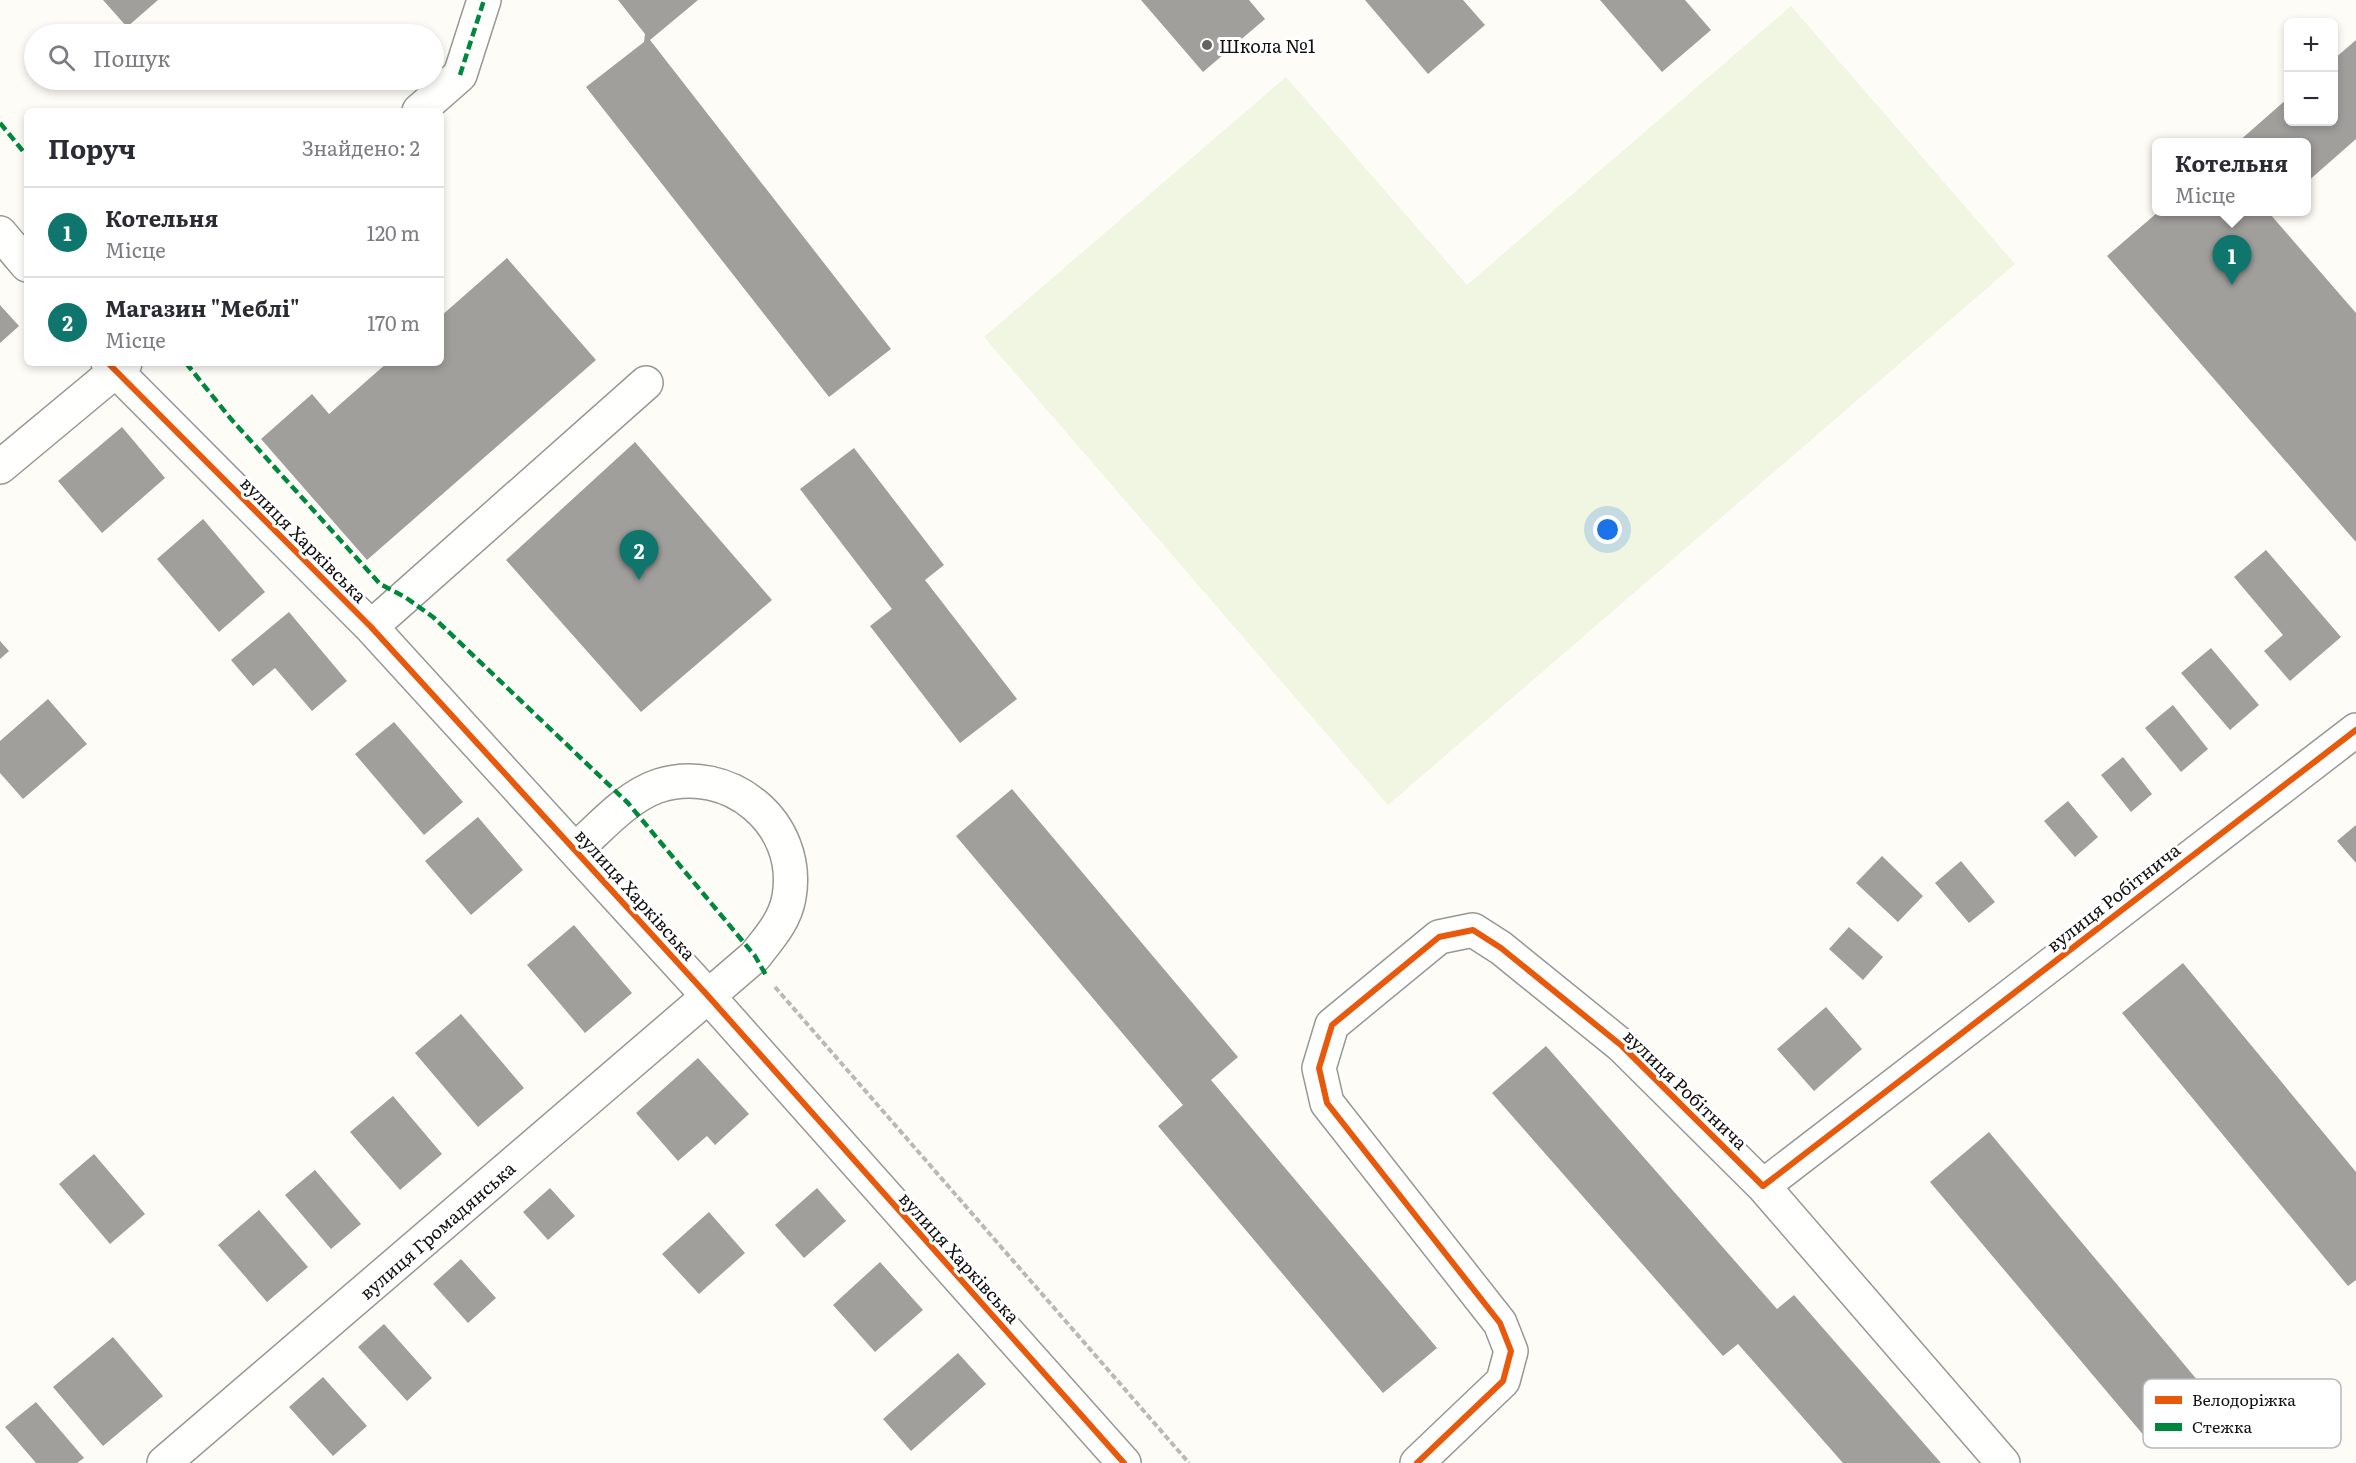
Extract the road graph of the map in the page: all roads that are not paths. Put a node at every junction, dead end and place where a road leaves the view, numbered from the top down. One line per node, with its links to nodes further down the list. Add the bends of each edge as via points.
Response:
1 (484, 0): 2 (street, via 460,75)
2 (444, 89)
3 (443, 90): 4 (street)
4 (422, 108)
5 (0, 233): 6 (street)
6 (24, 261)
7 (116, 366): 9 (street); 10 (street, вулиця Харківська)
8 (646, 383): 10 (street)
9 (0, 467)
10 (371, 627): 12 (street, вулиця Харківська)
11 (2356, 730): 14 (street, вулиця Робітнича)
12 (575, 850): 13 (street, вулиця Харківська); 13 (street, via 628,803 658,786 692,780 726,786 756,804 778,830 786,852 789,897 777,929 755,956)
13 (709, 997): 15 (street, вулиця Громадянська); 16 (street, вулиця Харківська)
14 (1763, 1186): 17 (street, вулиця Робітнича, via 1622,1046 1501,948 1473,930 1439,937 1332,1024 1319,1068 1327,1103 1500,1323 1511,1352 1503,1381); 18 (street)
15 (164, 1463)
16 (1124, 1463)
17 (1417, 1463)
18 (2003, 1463)

